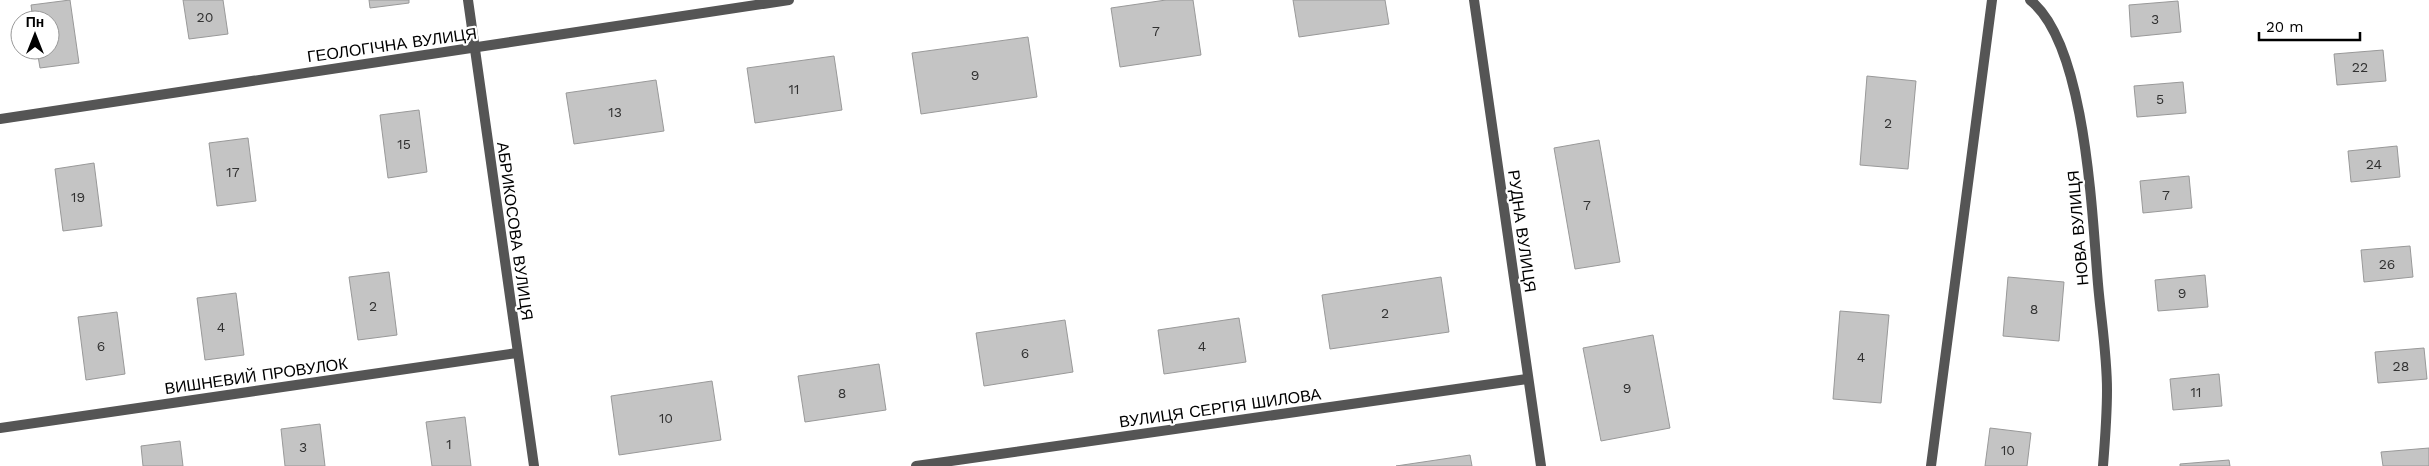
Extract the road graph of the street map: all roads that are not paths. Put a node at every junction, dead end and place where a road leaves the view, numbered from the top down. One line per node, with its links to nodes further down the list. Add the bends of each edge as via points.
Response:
1 (468, 0): 6 (street, АБРИКОСОВА ВУЛИЦЯ)
2 (789, 0): 6 (street, ГЕОЛОГІЧНА ВУЛИЦЯ)
3 (1474, 0): 9 (street, РУДНА ВУЛИЦЯ)
4 (1992, 0): 14 (street)
5 (2030, 0): 15 (street, НОВА ВУЛИЦЯ, via 2045,18 2072,75 2088,167 2107,388)
6 (475, 48): 7 (street, ГЕОЛОГІЧНА ВУЛИЦЯ); 8 (street, АБРИКОСОВА ВУЛИЦЯ)
7 (0, 119)
8 (517, 353): 10 (street, ВИШНЕВИЙ ПРОВУЛОК); 11 (street, АБРИКОСОВА ВУЛИЦЯ)
9 (1528, 379): 12 (street, ВУЛИЦЯ СЕРГІЯ ШИЛОВА); 13 (street, РУДНА ВУЛИЦЯ)
10 (0, 428)
11 (534, 466)
12 (916, 466)
13 (1540, 466)
14 (1931, 466)
15 (2103, 466)

